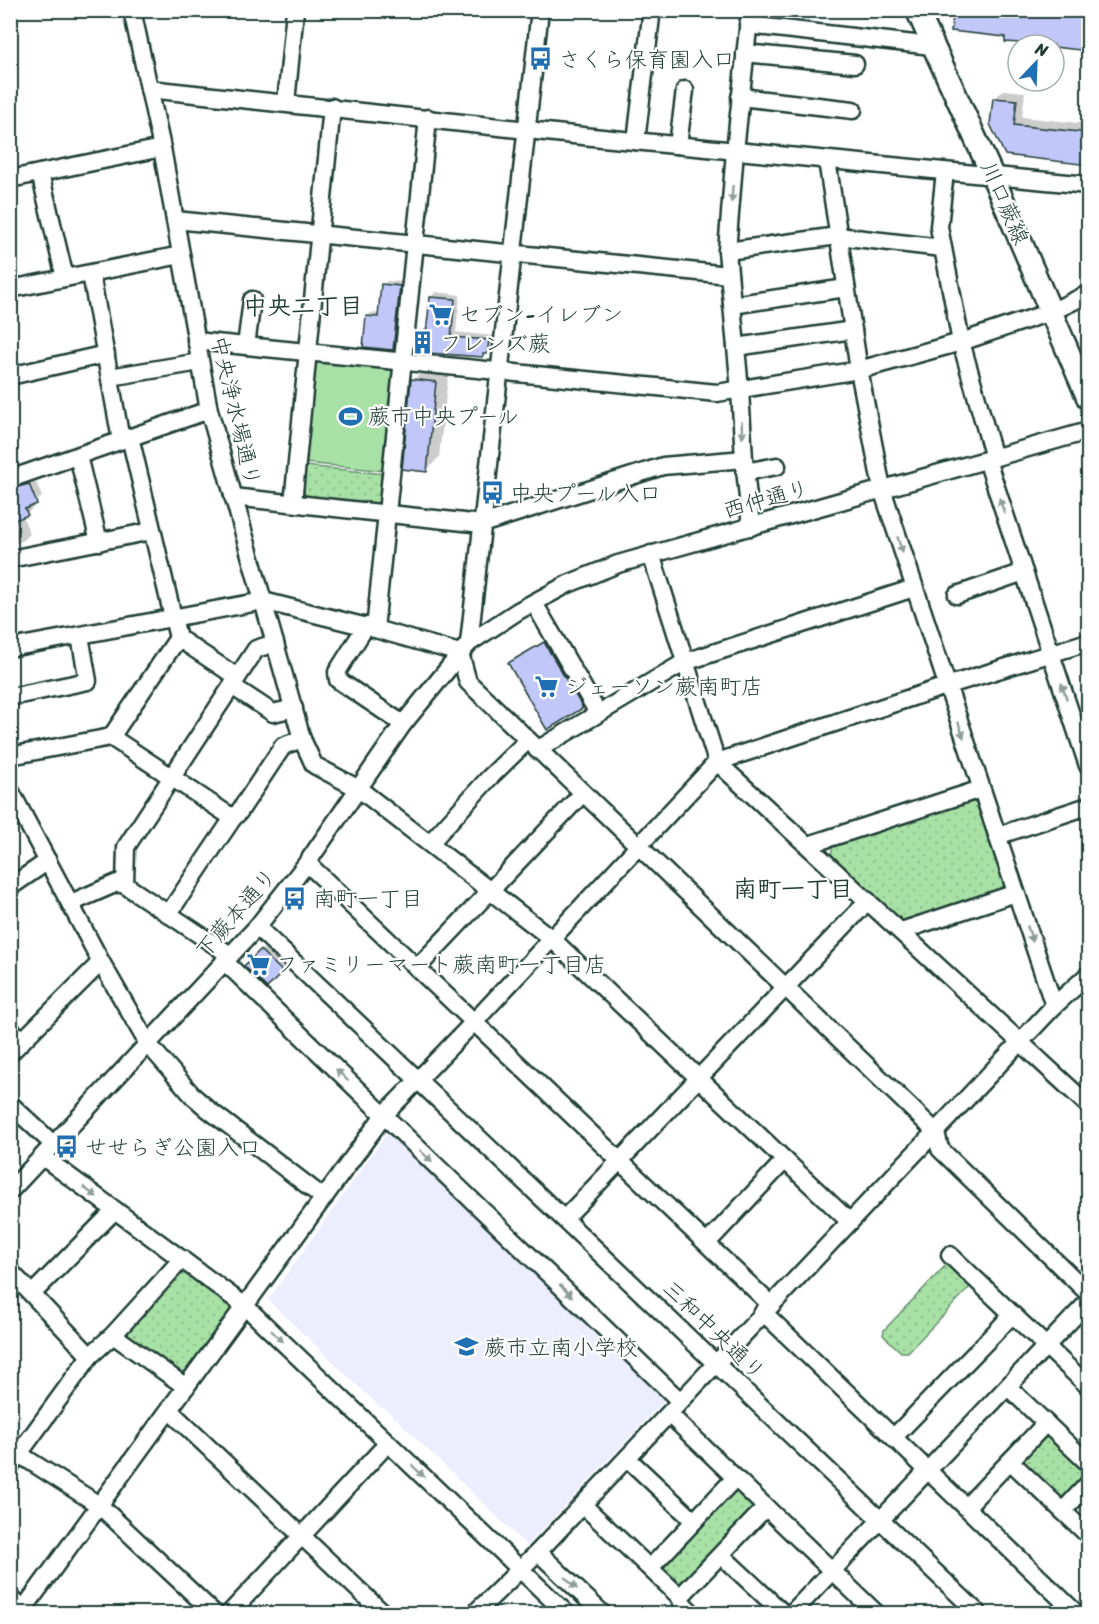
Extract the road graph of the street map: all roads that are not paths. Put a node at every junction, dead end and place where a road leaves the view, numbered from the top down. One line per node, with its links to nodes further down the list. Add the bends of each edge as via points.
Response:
1 (132, 10): 10 (street, 中央浄水場通り)
2 (295, 10): 13 (street)
3 (540, 10): 17 (street)
4 (917, 10): 7 (main road, 川口蕨線)
5 (651, 17): 18 (street)
6 (749, 18): 7 (street); 8 (street)
7 (932, 46): 25 (main road, 川口蕨線)
8 (745, 52): 9 (street); 12 (street)
9 (855, 64)
10 (149, 89): 13 (street); 20 (street, 中央浄水場通り)
11 (685, 90): 19 (street)
12 (740, 97): 15 (street); 21 (street)
13 (286, 103): 14 (street)
14 (333, 107): 16 (street); 29 (street)
15 (853, 110)
16 (428, 118): 17 (street); 31 (street)
17 (526, 128): 18 (street); 34 (street)
18 (636, 141): 19 (street)
19 (678, 145): 21 (street)
20 (162, 148): 24 (street); 28 (street, 中央浄水場通り)
21 (735, 151): 22 (street); 33 (street, one-way to 33)
22 (827, 160): 23 (street); 30 (street)
23 (945, 172): 25 (street); 32 (street, via 939,227)
24 (40, 173): 26 (street); 38 (street)
25 (993, 177): 27 (street); 44 (main road, 川口蕨線)
26 (10, 179)
27 (1089, 185)
28 (175, 220): 29 (street); 35 (street, 中央浄水場通り)
29 (320, 233): 31 (street); 50 (street)
30 (838, 236): 32 (street); 33 (street); 39 (street)
31 (414, 244): 34 (street); 52 (street)
32 (942, 248): 47 (street)
33 (728, 251): 37 (street)
34 (511, 254): 37 (street); 55 (street)
35 (181, 255): 36 (street); 46 (street, 中央浄水場通り)
36 (91, 274): 38 (street); 51 (street)
37 (729, 275): 43 (street)
38 (64, 278): 40 (street)
39 (846, 288): 43 (street); 45 (street)
40 (10, 289)
41 (1089, 294): 44 (street)
42 (252, 300): 48 (street)
43 (732, 305): 49 (street)
44 (1053, 311): 47 (street); 59 (main road, 川口蕨線)
45 (853, 330): 49 (street); 54 (street)
46 (196, 341): 48 (street); 53 (street, 中央浄水場通り)
47 (961, 342): 54 (street); 64 (street)
48 (246, 346): 50 (street)
49 (736, 347): 58 (street)
50 (309, 352): 52 (street); 70 (street)
51 (106, 354): 56 (street); 57 (street)
52 (403, 361): 55 (street); 71 (street)
53 (200, 362): 57 (street); 60 (street, 中央浄水場通り)
54 (859, 370): 58 (street); 68 (street)
55 (498, 371): 58 (street, via 717,393); 72 (street)
56 (10, 376)
57 (110, 377): 62 (street)
58 (740, 390): 65 (street, one-way to 65)
59 (1089, 398)
60 (209, 410): 62 (street); 69 (street, 中央浄水場通り)
61 (1089, 431): 64 (street, 西仲通り)
62 (125, 439): 63 (street); 74 (street)
63 (78, 456): 67 (street); 75 (street)
64 (990, 459): 68 (street, 西仲通り); 78 (street, one-way to 64)
65 (745, 465): 66 (street); 72 (street, via 663,466); 73 (street)
66 (777, 466)
67 (10, 479)
68 (882, 489): 73 (street, 西仲通り); 79 (street, one-way to 79)
69 (233, 497): 70 (street); 81 (street, 中央浄水場通り)
70 (293, 502): 71 (street)
71 (387, 513): 72 (street); 84 (street)
72 (482, 524): 90 (street)
73 (751, 527): 76 (street, 西仲通り)
74 (152, 531): 75 (street); 83 (street)
75 (99, 542): 77 (street)
76 (651, 554): 82 (street, 西仲通り, via 568,584); 92 (street)
77 (10, 559)
78 (1024, 572): 80 (street); 91 (street)
79 (914, 588): 92 (street); 94 (street)
80 (957, 595)
81 (264, 601): 83 (street); 84 (street); 88 (street, 中央浄水場通り)
82 (534, 603): 90 (street, 西仲通り); 97 (street)
83 (175, 617): 85 (street); 86 (street)
84 (370, 627): 90 (street); 98 (street, via 337,672 338,680)
85 (80, 636): 89 (street); 95 (street, via 88,681)
86 (178, 638): 93 (street); 99 (street)
87 (1089, 642): 91 (street)
88 (275, 643): 93 (street, via 256,649); 96 (street, 中央浄水場通り)
89 (10, 648)
90 (465, 648): 98 (street, 下蕨本通り); 101 (street, via 468,682)
91 (1051, 654): 94 (street); 104 (street, one-way to 91)
92 (686, 662): 97 (street); 103 (street)
93 (234, 681): 96 (street, via 273,713); 105 (street)
94 (946, 686): 103 (street); 107 (street, one-way to 107)
95 (10, 697)
96 (294, 708): 100 (street, 中央浄水場通り)
97 (597, 712): 101 (street)
98 (403, 724): 106 (street, 下蕨本通り)
99 (111, 737): 102 (street); 105 (street)
100 (302, 739): 106 (street, 中央浄水場通り, via 314,765); 111 (street, via 283,746)
101 (532, 745): 109 (street); 113 (street, via 489,778)
102 (10, 756)
103 (717, 762): 114 (street); 115 (street)
104 (1089, 766)
105 (171, 776): 111 (street); 118 (street, via 126,847)
106 (358, 789): 113 (street, 中央浄水場通り); 117 (street, 下蕨本通り)
107 (981, 789): 112 (street); 115 (street)
108 (10, 790): 116 (street)
109 (583, 793): 114 (street); 120 (street)
110 (1089, 806): 112 (street)
111 (233, 818): 124 (street)
112 (997, 836): 121 (street)
113 (430, 843): 120 (street, 中央浄水場通り)
114 (639, 846): 127 (street); 132 (street)
115 (808, 846): 122 (street)
116 (48, 861): 119 (street); 123 (street)
117 (307, 863): 125 (street, 下蕨本通り); 130 (street)
118 (126, 885): 123 (street, via 117,883); 124 (street)
119 (10, 887)
120 (491, 891): 127 (street, 中央浄水場通り); 130 (street)
121 (1016, 893): 126 (street); 133 (street, one-way to 133)
122 (868, 901): 126 (street); 132 (street)
123 (71, 903): 129 (street)
124 (169, 913): 128 (street)
125 (257, 927): 128 (street, 下蕨本通り); 139 (street, 三和中央通り)
126 (901, 931): 136 (street)
127 (552, 939): 134 (street); 138 (street, 中央浄水場通り)
128 (227, 958): 137 (street, 下蕨本通り); 142 (street, one-way to 128)
129 (101, 962): 135 (street); 137 (street)
130 (417, 968): 134 (street)
131 (1089, 975): 133 (street)
132 (786, 986): 138 (street); 143 (street)
133 (1054, 1006): 136 (street)
134 (474, 1022): 139 (street); 145 (street)
135 (14, 1041)
136 (1021, 1041): 141 (street); 143 (street)
137 (148, 1044): 144 (street, 下蕨本通り); 148 (street, via 209,1110)
138 (698, 1078): 145 (street); 146 (street, 中央浄水場通り)
139 (418, 1079): 142 (street); 150 (street, 三和中央通り)
140 (10, 1104): 144 (street)
141 (1089, 1106)
142 (384, 1115): 148 (street); 169 (street, one-way to 169)
143 (936, 1132): 151 (street); 157 (street, via 939,1149)
144 (48, 1151): 147 (street, 下蕨本通り); 149 (street, one-way to 149)
145 (619, 1160): 150 (street); 152 (street)
146 (785, 1160): 151 (street, 中央浄水場通り); 152 (street)
147 (10, 1191)
148 (324, 1198): 159 (street)
149 (115, 1210): 154 (street); 156 (street)
150 (565, 1218): 165 (street, 三和中央通り)
151 (850, 1222): 160 (street)
152 (707, 1243): 160 (street)
153 (950, 1255): 161 (street)
154 (182, 1259): 159 (street); 162 (street)
155 (10, 1271): 156 (street)
156 (33, 1293): 164 (street)
157 (1089, 1293)
158 (1089, 1302): 163 (street)
159 (245, 1306): 167 (street); 173 (street, one-way to 173)
160 (767, 1308): 165 (street); 172 (street)
161 (1012, 1315): 163 (street); 172 (street)
162 (113, 1335): 164 (street); 167 (street)
163 (1046, 1346): 166 (street); 168 (street)
164 (90, 1356): 174 (street)
165 (716, 1362): 169 (street); 186 (street, 三和中央通り)
166 (1089, 1386)
167 (186, 1387): 170 (street)
168 (1008, 1387): 171 (street); 178 (street)
169 (674, 1407): 175 (street); 179 (street)
170 (169, 1410): 182 (street); 189 (street)
171 (1046, 1423): 176 (street); 177 (street)
172 (894, 1437): 178 (street)
173 (388, 1443): 189 (street); 193 (street, one-way to 193)
174 (13, 1456): 182 (street)
175 (627, 1458): 181 (street); 187 (street)
176 (1010, 1461): 183 (street); 185 (street)
177 (1089, 1463)
178 (929, 1470): 183 (street); 186 (street)
179 (735, 1478): 184 (street); 187 (street)
180 (1089, 1484): 185 (street)
181 (583, 1504): 190 (street); 192 (street)
182 (99, 1505): 196 (street); 197 (street)
183 (966, 1507): 208 (street)
184 (766, 1508): 191 (street); 194 (street)
185 (1063, 1511): 188 (street)
186 (880, 1519): 194 (street); 207 (street, 三和中央通り)
187 (694, 1521): 192 (street)
188 (1089, 1534)
189 (301, 1535): 198 (street); 199 (street)
190 (538, 1552): 193 (street); 202 (street, one-way to 202)
191 (721, 1554): 195 (street); 204 (street)
192 (650, 1568): 195 (street)
193 (520, 1569): 200 (street); 201 (street)
194 (832, 1570): 205 (street); 206 (street)
195 (680, 1597): 203 (street)
196 (21, 1608)
197 (215, 1614)
198 (229, 1614)
199 (384, 1614)
200 (474, 1614)
201 (567, 1614)
202 (603, 1614)
203 (693, 1614)
204 (784, 1614)
205 (791, 1614)
206 (877, 1614)
207 (979, 1614)
208 (1077, 1614)

